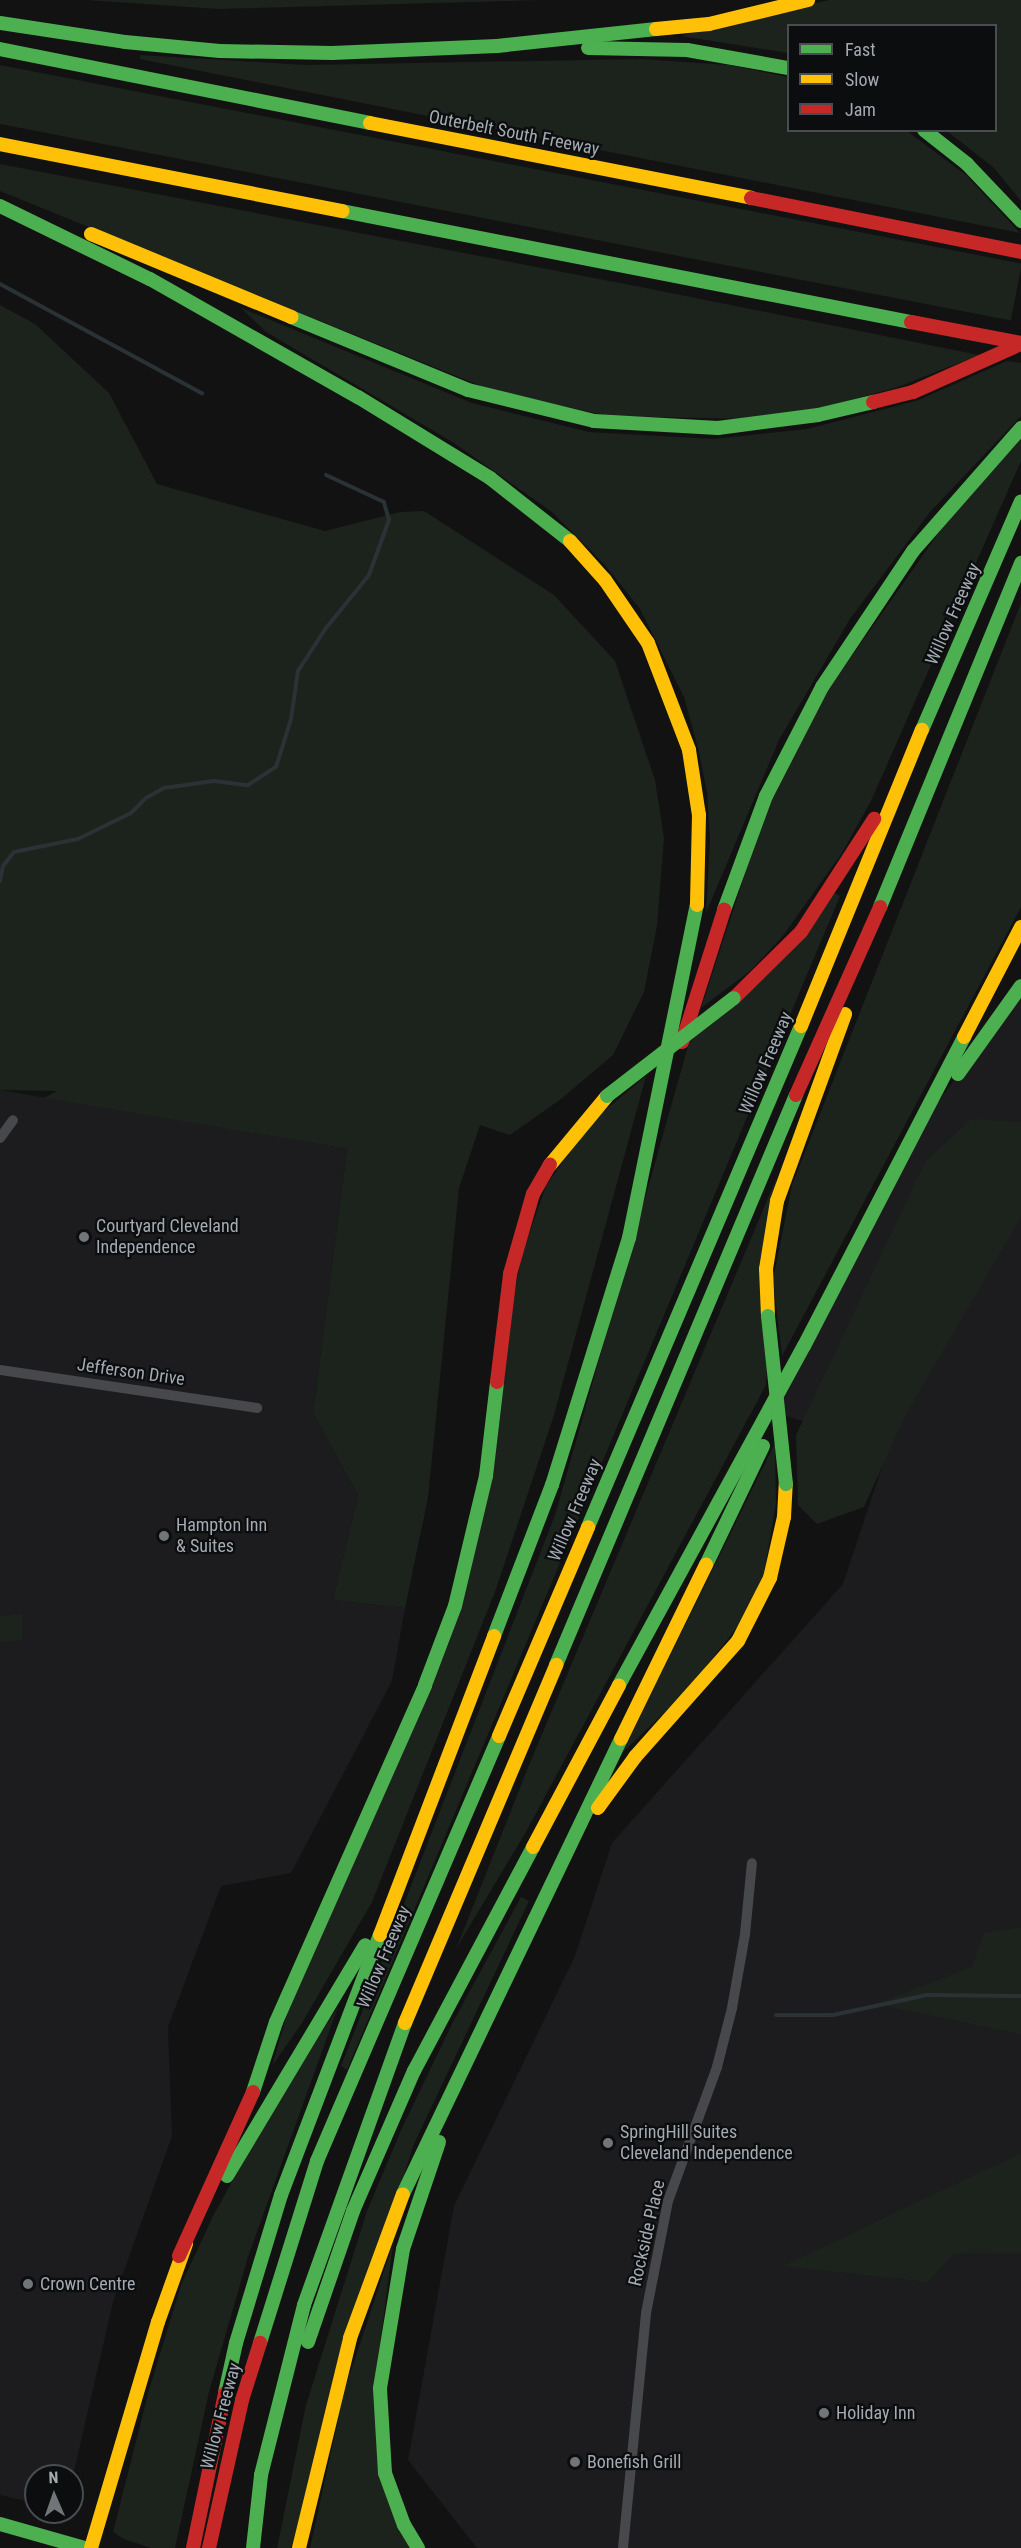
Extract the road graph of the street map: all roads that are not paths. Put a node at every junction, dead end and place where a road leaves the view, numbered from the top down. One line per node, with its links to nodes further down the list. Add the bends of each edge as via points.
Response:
1 (808, 0): 3 (main road, via 709,24)
2 (0, 23): 3 (main road, via 125,42 249,52 332,53)
3 (497, 46): 5 (main road, via 687,50)
4 (0, 49): 11 (main road, Outerbelt South Freeway)
5 (787, 68)
6 (926, 132): 10 (main road, via 966,164)
7 (0, 144): 12 (main road)
8 (0, 200): 12 (main road, via 80,229 417,370 551,413 678,428 768,424 868,405 956,375)
9 (0, 206): 23 (main road, via 150,279 490,478 568,539 629,610 664,678 689,750 699,815 701,866 690,949)
10 (1021, 221)
11 (1021, 252)
12 (1021, 343)
13 (1021, 428): 23 (main road, via 954,501 889,585 845,649 794,740 766,796 719,917 665,1100)
14 (1021, 501): 16 (main road, Willow Freeway)
15 (1021, 563): 18 (main road)
16 (923, 728): 31 (main road, bridge, via 830,891 777,958 734,998 607,1096 560,1149 533,1194 510,1274 486,1476 455,1606 425,1685 276,2022 252,2092); 37 (main road, Willow Freeway, via 814,997 317,2161 242,2400)
17 (1021, 927): 21 (main road)
18 (866, 942): 29 (main road, bridge, via 832,1053 777,1201 766,1269 786,1484 784,1517 770,1578 738,1641 613,1784); 33 (main road, via 812,1058 402,2030 304,2305 261,2475)
19 (1021, 986): 21 (main road)
20 (13, 1120): 22 (street)
21 (921, 1126): 24 (main road)
22 (0, 1138)
23 (642, 1162): 27 (main road, via 629,1238 552,1485)
24 (804, 1346): 29 (main road, via 785,1400); 33 (main road, via 705,1524 396,2109 319,2306 272,2489)
25 (0, 1370): 26 (street, Jefferson Drive)
26 (257, 1408)
27 (421, 1828): 31 (main road, via 358,1958); 36 (main road, via 281,2195 236,2343)
28 (752, 1863): 40 (street, Rockside Place, via 746,1934 732,2008 717,2067 668,2201 646,2313)
29 (556, 1875): 30 (main road)
30 (479, 2036): 38 (main road, via 430,2130 370,2280 333,2398); 39 (main road, via 403,2249 383,2360 379,2419 385,2473 404,2525)
31 (179, 2256): 35 (main road)
32 (0, 2524): 34 (main road)
33 (254, 2542)
34 (85, 2548)
35 (92, 2548)
36 (193, 2548)
37 (209, 2548)
38 (299, 2548)
39 (418, 2548)
40 (623, 2548)

